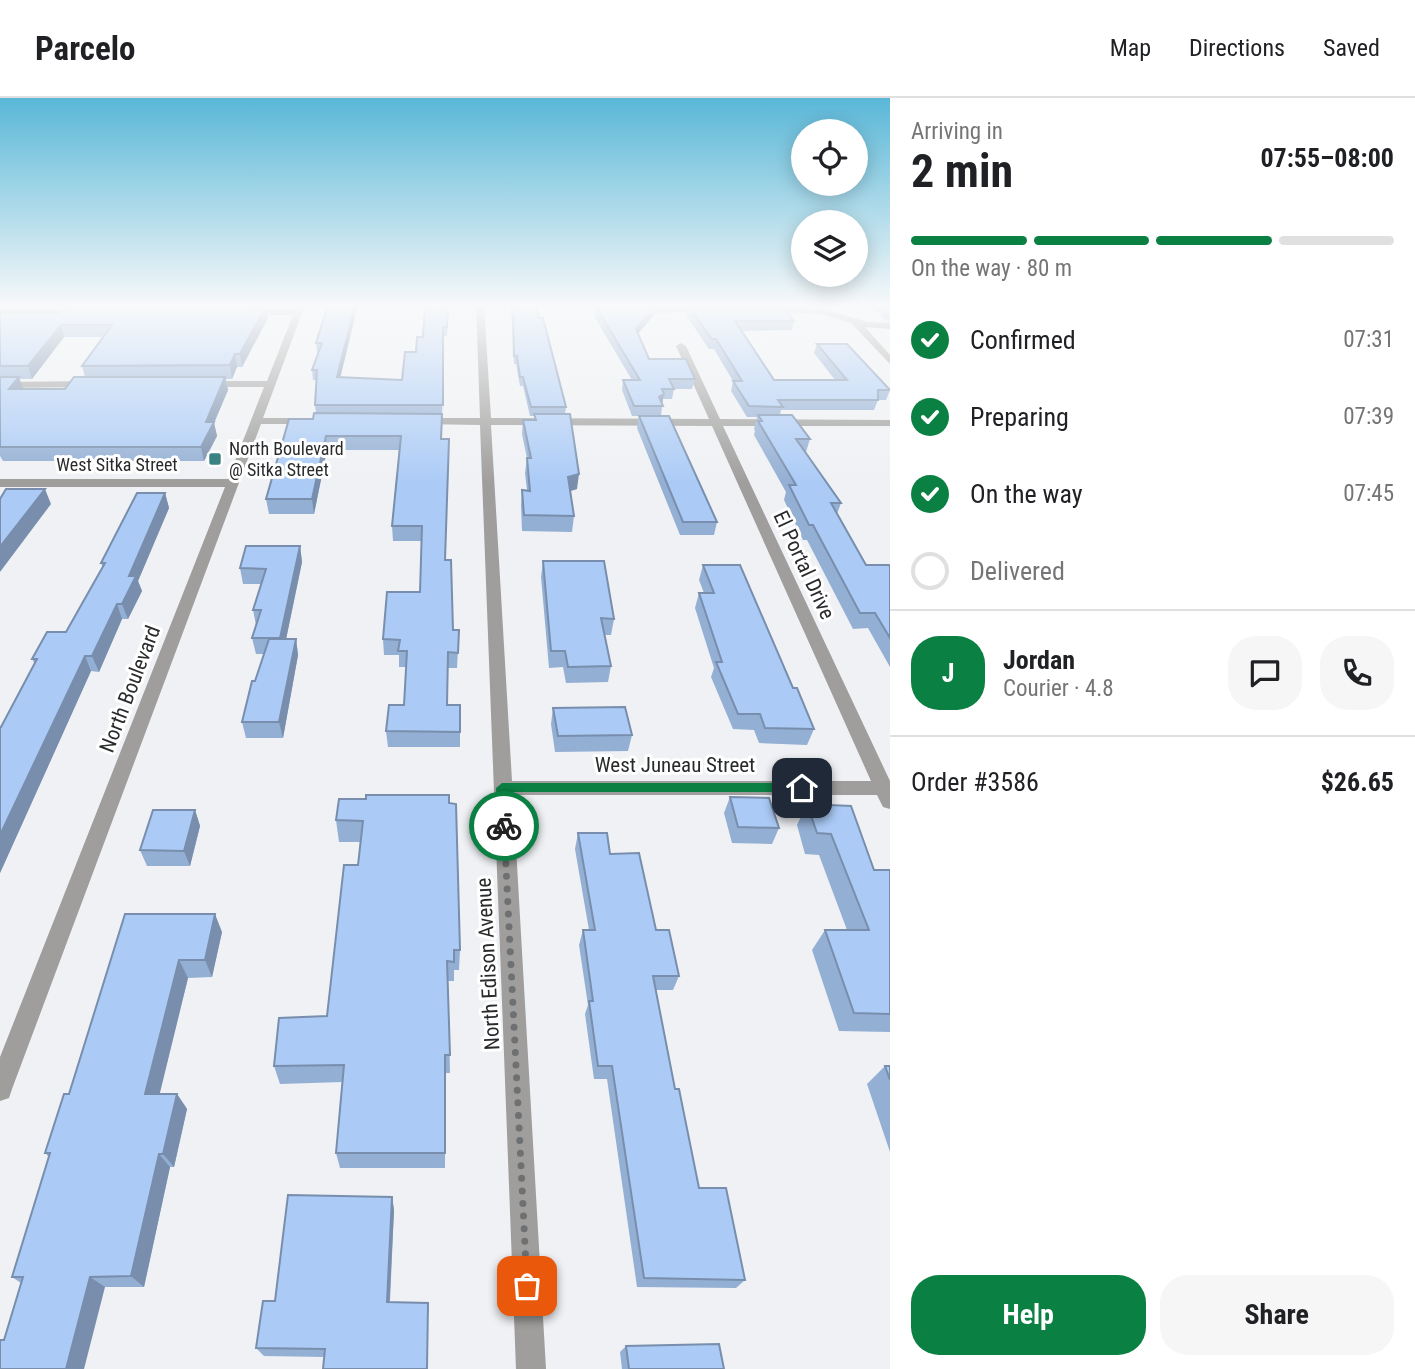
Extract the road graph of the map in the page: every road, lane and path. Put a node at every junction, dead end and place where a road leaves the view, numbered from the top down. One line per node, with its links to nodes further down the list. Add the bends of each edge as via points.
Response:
1 (279, 364): 7 (street, North Boulevard)
2 (483, 364): 11 (street, North Edison Avenue)
3 (689, 364): 12 (street, El Portal Drive)
4 (0, 384): 5 (street)
5 (106, 384)
6 (199, 384): 7 (street)
7 (272, 384): 8 (street, North Boulevard)
8 (258, 421): 9 (street); 15 (street, North Boulevard)
9 (323, 421)
10 (405, 421): 11 (street)
11 (486, 421): 12 (street); 16 (street, North Edison Avenue)
12 (714, 422): 13 (street); 17 (street, El Portal Drive)
13 (890, 423)
14 (0, 482): 15 (street, West Sitka Street)
15 (234, 482): 18 (street, North Boulevard)
16 (502, 788): 17 (street, West Juneau Street); 19 (street, North Edison Avenue)
17 (888, 793)
18 (0, 1088)
19 (531, 1369)

